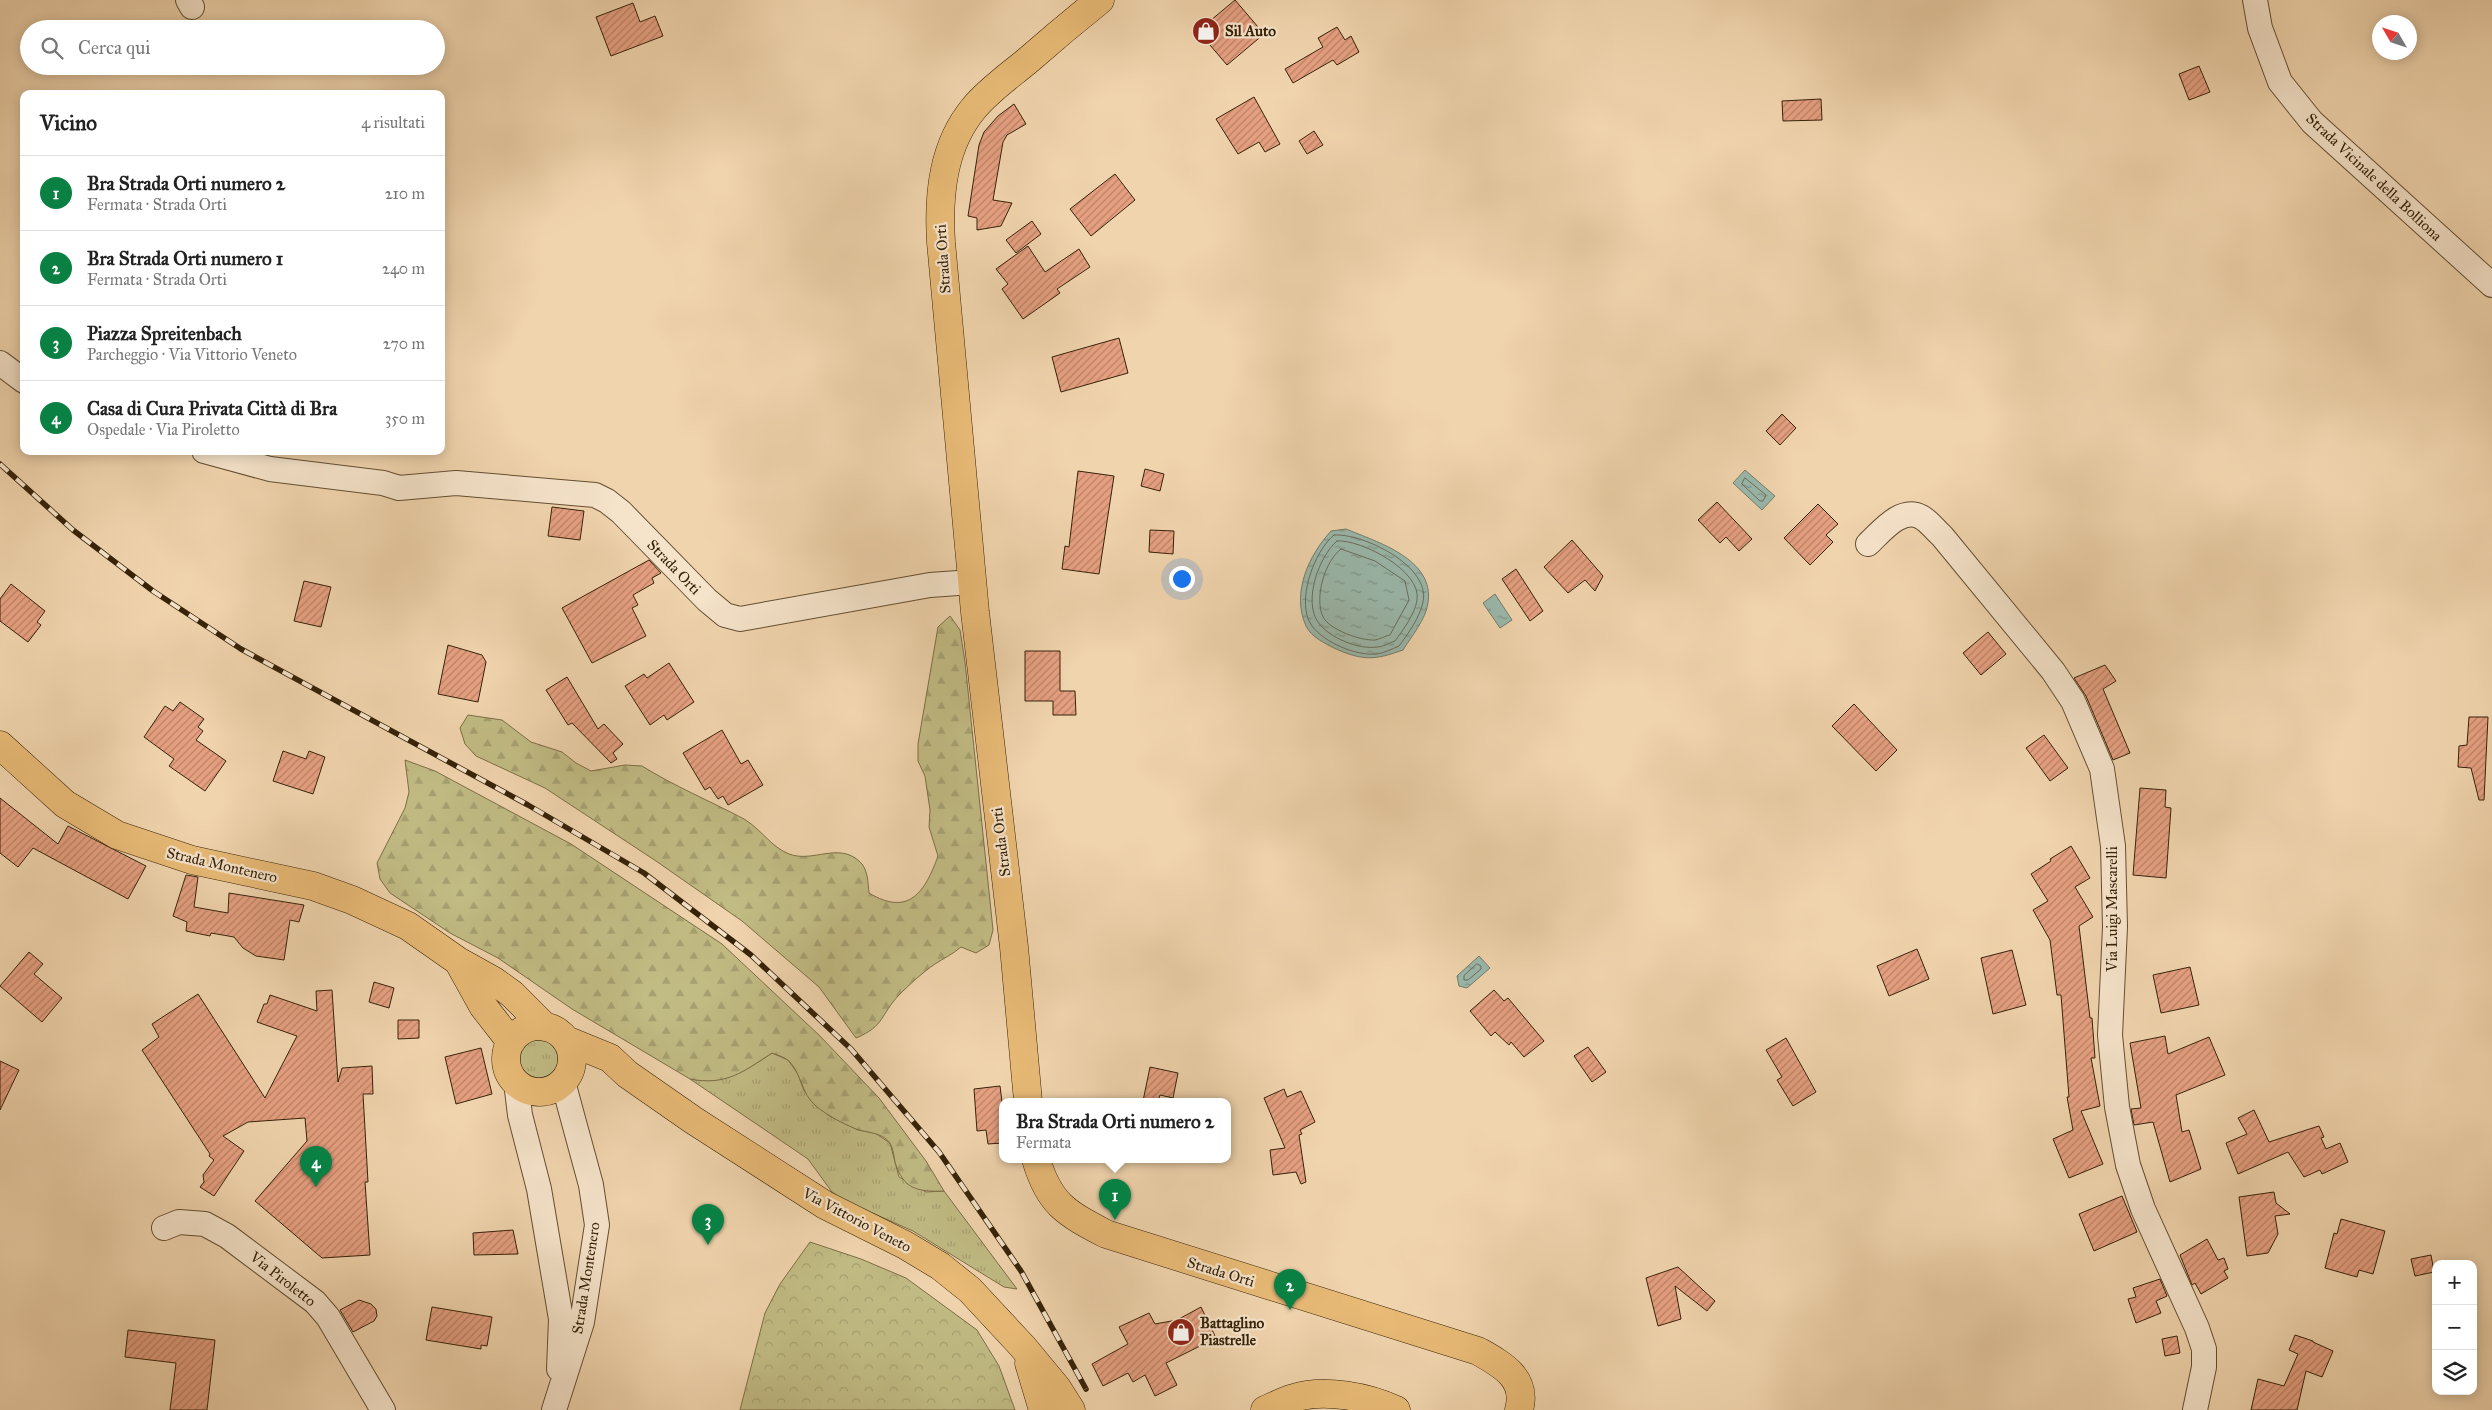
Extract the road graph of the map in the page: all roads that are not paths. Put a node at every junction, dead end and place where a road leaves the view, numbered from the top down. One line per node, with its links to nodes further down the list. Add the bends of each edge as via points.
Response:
1 (1100, 0): 8 (main road, Strada Orti, via 975,107 958,134 945,166 940,200 941,242)
2 (2255, 0): 3 (street, Strada Vicinale della Bolliona, via 2260,28 2280,82 2312,122)
3 (2492, 285)
4 (0, 363): 5 (street)
5 (20, 378)
6 (219, 455): 8 (street, Strada Orti, via 270,469 399,488 456,483 595,495 621,512 707,600 725,615 740,618 930,585)
7 (1868, 544): 27 (street, Via Luigi Mascarelli, via 1900,516 1909,513 1921,517 1942,536 2073,701 2102,770 2113,846 2115,927 2110,1035 2116,1107 2128,1165 2143,1208 2204,1349 2204,1367)
8 (972, 582): 16 (main road, Strada Orti, via 1014,947)
9 (0, 745): 10 (main road, Strada Montenero, via 65,804 118,835 192,860 312,886 352,900 408,926)
10 (458, 961): 11 (main road, Strada Montenero, via 512,994); 12 (main road, Strada Montenero, via 484,1006)
11 (556, 1033): 12 (main road, via 526,1029); 13 (main road, Via Vittorio Veneto, via 610,1058); 14 (main road, via 572,1056)
12 (511, 1042): 15 (main road, via 507,1063)
13 (627, 1074): 14 (main road, Via Vittorio Veneto, via 614,1068 594,1067); 19 (main road, Via Vittorio Veneto, via 825,1205 905,1244 940,1266 970,1290)
14 (566, 1078): 15 (main road, via 544,1092 524,1088); 20 (street, Strada Montenero, via 597,1225 582,1322)
15 (516, 1082): 20 (street, Strada Montenero, via 520,1115 539,1189 561,1319)
16 (1028, 1098)
17 (1037, 1163): 26 (main road, Strada Orti, via 1043,1183 1056,1202 1106,1234 1478,1351 1507,1367 1516,1379 1521,1393)
18 (164, 1228): 21 (street, Via Piroletto, via 179,1222 205,1224 227,1236 315,1302 328,1317)
19 (1023, 1347): 22 (main road, Via Vittorio Veneto); 23 (main road, Via Vittorio Veneto)
20 (556, 1403)
21 (383, 1410)
22 (1043, 1410)
23 (1071, 1410)
24 (1265, 1410): 25 (main road, via 1295,1397 1337,1394 1382,1403)
25 (1396, 1410)
26 (1519, 1410)
27 (2195, 1410)

